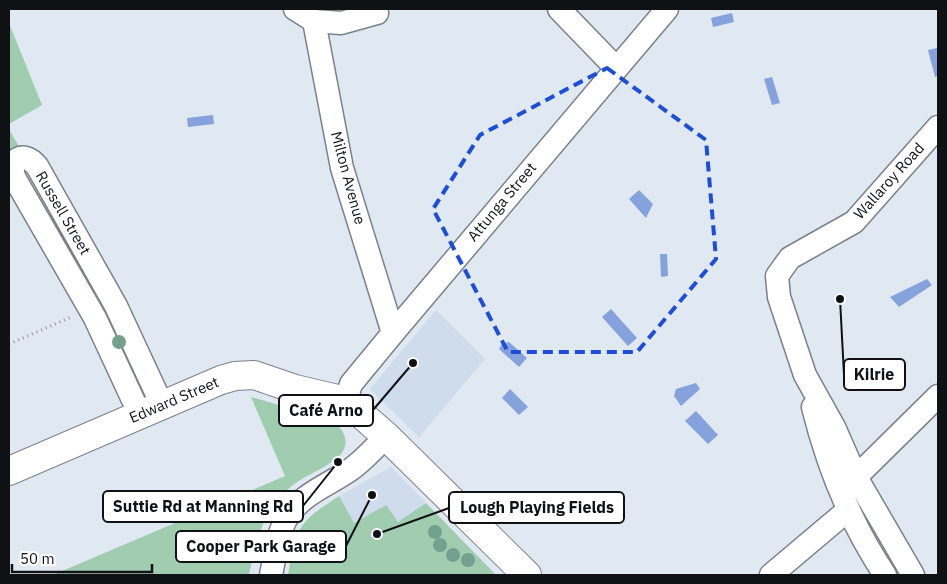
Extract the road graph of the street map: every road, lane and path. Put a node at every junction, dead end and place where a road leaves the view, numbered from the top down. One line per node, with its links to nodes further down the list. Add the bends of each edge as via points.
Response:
1 (295, 9): 5 (street)
2 (559, 9): 6 (street)
3 (666, 9): 6 (street, Attunga Street)
4 (377, 13): 5 (street, via 341,23)
5 (314, 21): 9 (street, Milton Avenue, via 342,168)
6 (616, 68): 9 (street, Attunga Street)
7 (938, 127): 11 (street, Wallaroy Road, via 854,222 790,258 777,276 779,297)
8 (74, 316): 10 (path)
9 (393, 332): 13 (street, Attunga Street, via 351,384)
10 (9, 344)
11 (805, 375): 17 (street, Wallaroy Road); 18 (street, Wallaroy Road, via 835,482)
12 (938, 396): 17 (street)
13 (346, 401): 14 (street, Edward Street, via 254,375 221,380); 15 (street)
14 (151, 410): 14 (street, Russell Street, via 15,179 12,166 20,158 32,159 37,166 116,306); 16 (street, Edward Street)
15 (386, 436): 19 (street, via 361,461 304,497 294,508 280,532); 20 (street)
16 (9, 472)
17 (856, 476): 23 (street, Wallaroy Road)
18 (848, 510): 21 (street); 22 (street, Wallaroy Road)
19 (271, 575)
20 (527, 575)
21 (771, 575)
22 (885, 575)
23 (913, 575)

